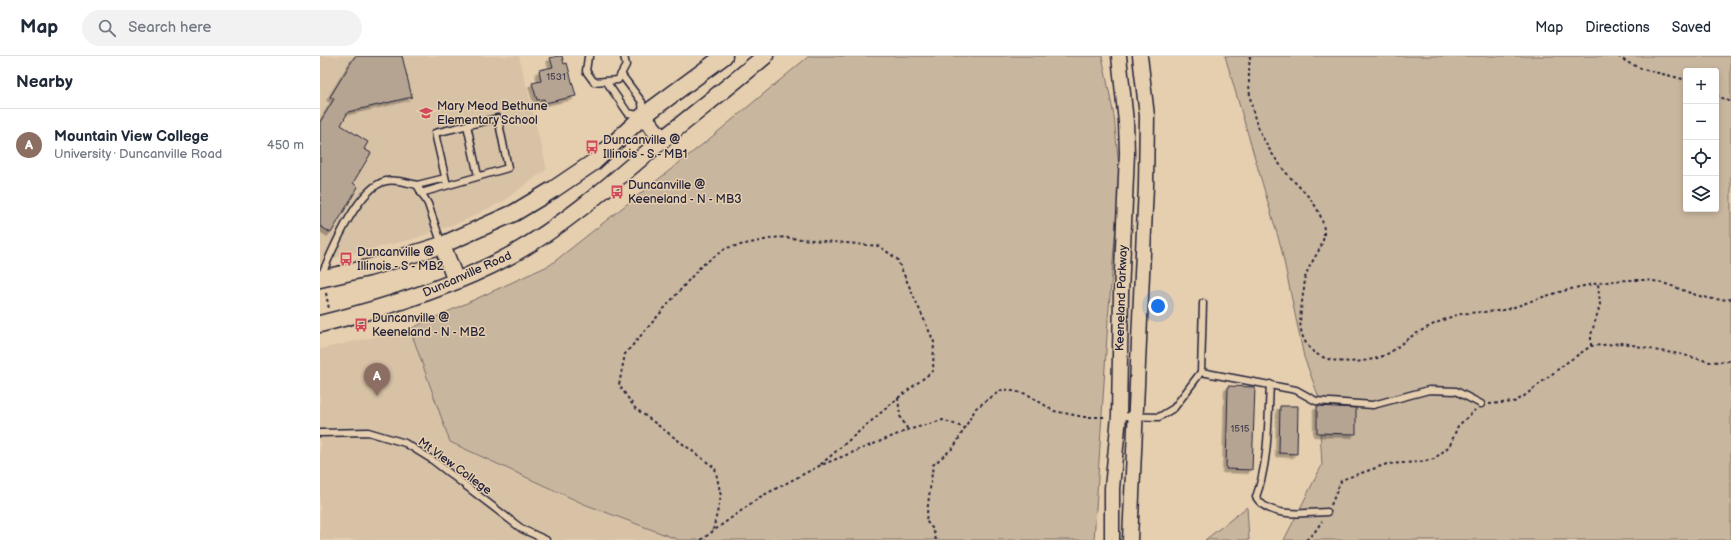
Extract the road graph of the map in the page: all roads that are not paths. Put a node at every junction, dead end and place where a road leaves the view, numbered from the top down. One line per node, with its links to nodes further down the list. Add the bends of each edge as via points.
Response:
1 (590, 56): 8 (lane, via 586,71 594,82)
2 (624, 56): 7 (lane, via 626,65)
3 (724, 56): 9 (main road)
4 (765, 56): 11 (main road, Duncanville Road)
5 (1119, 56): 25 (street, Keeneland Parkway, via 1127,153)
6 (1140, 56): 26 (street, Keeneland Parkway, via 1147,116)
7 (621, 74): 8 (lane, via 618,80); 9 (lane, via 642,102)
8 (606, 81): 9 (lane, via 628,113)
9 (643, 116): 11 (main road); 17 (main road, via 594,162 554,189 514,213)
10 (468, 125): 12 (lane); 12 (lane, via 498,118 507,161 508,168); 13 (lane, via 434,133)
11 (663, 140): 18 (main road, Duncanville Road, via 556,228 512,254)
12 (478, 176): 14 (lane)
13 (445, 178): 14 (lane); 15 (lane)
14 (447, 185): 16 (lane)
15 (417, 186): 16 (lane); 19 (lane, via 406,182 386,181 370,188 358,203 336,242)
16 (421, 193): 17 (lane, via 428,204)
17 (442, 245): 18 (main road); 19 (main road)
18 (456, 281): 21 (main road, Duncanville Road, via 355,315)
19 (322, 284)
20 (1203, 303): 22 (lane)
21 (325, 319)
22 (1201, 372): 23 (lane); 26 (lane, via 1174,408 1159,417)
23 (1270, 384): 24 (lane, via 1296,390 1316,400 1372,405 1428,390 1456,391); 28 (lane, via 1266,446 1256,497 1270,509 1288,513)
24 (1481, 404)
25 (1119, 416): 26 (lane); 30 (street, Keeneland Parkway, via 1112,488)
26 (1135, 416): 31 (street, Keeneland Parkway)
27 (320, 433): 29 (lane, Mt View College, via 368,432 404,443 431,459 522,529)
28 (1327, 512)
29 (546, 540)
30 (1112, 540)
31 (1130, 540)

